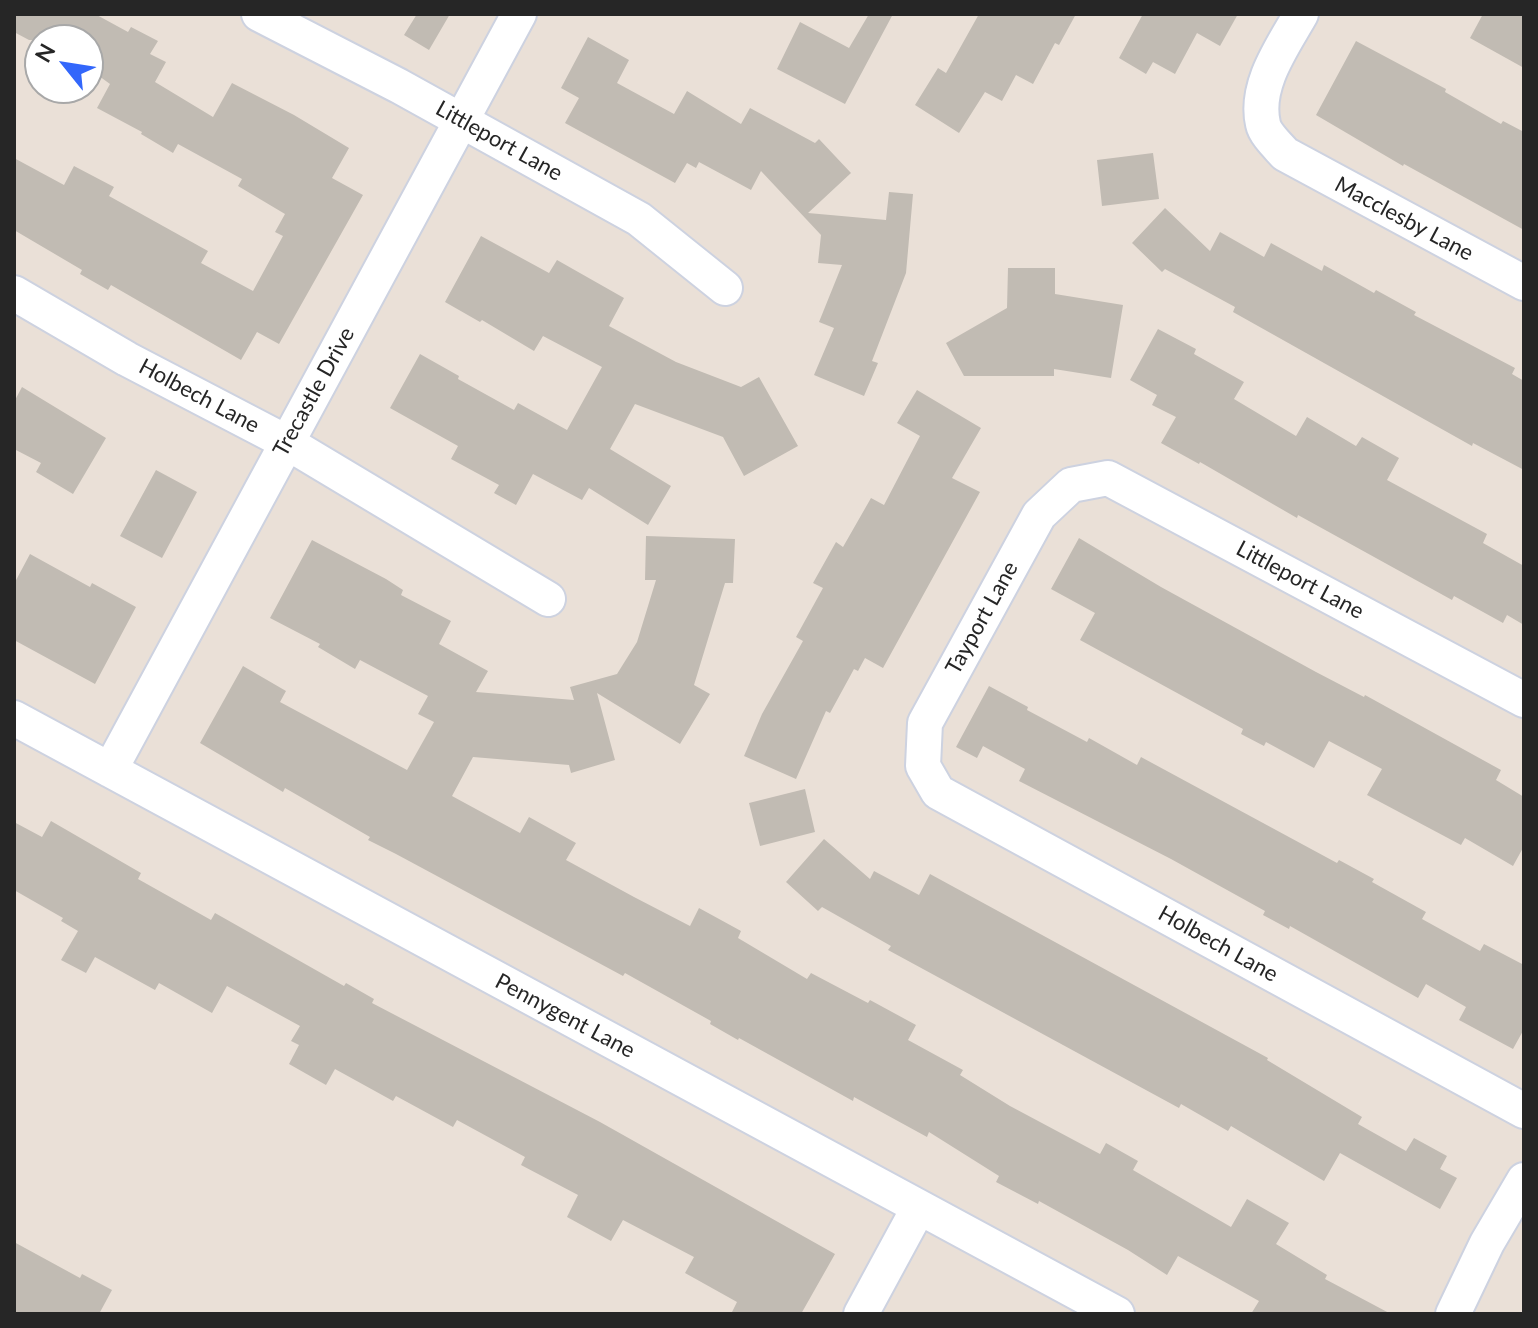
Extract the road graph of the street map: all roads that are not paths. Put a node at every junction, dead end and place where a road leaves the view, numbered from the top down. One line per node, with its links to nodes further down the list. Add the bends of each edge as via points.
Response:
1 (259, 14): 4 (street, Littleport Lane)
2 (519, 14): 4 (street, Trecastle Drive)
3 (1301, 14): 5 (street, Macclesby Lane, via 1261,95 1263,127 1285,154)
4 (461, 121): 6 (street, Littleport Lane, via 639,219); 8 (street, Trecastle Drive)
5 (1524, 283)
6 (725, 288)
7 (14, 293): 8 (street, Holbech Lane)
8 (286, 442): 10 (street, Holbech Lane); 14 (street, Trecastle Drive)
9 (1071, 485): 11 (street, Littleport Lane, via 1108,478); 13 (street, Tayport Lane, via 1039,515 925,723)
10 (548, 599)
11 (1524, 700)
12 (14, 718): 14 (street, Pennygent Lane)
13 (923, 766): 15 (street, Holbech Lane, via 938,792)
14 (110, 770): 17 (street, Pennygent Lane)
15 (1524, 1111)
16 (1524, 1180): 20 (street)
17 (919, 1207): 18 (street); 19 (street, Pennygent Lane)
18 (861, 1314)
19 (1117, 1314)
20 (1453, 1314)

